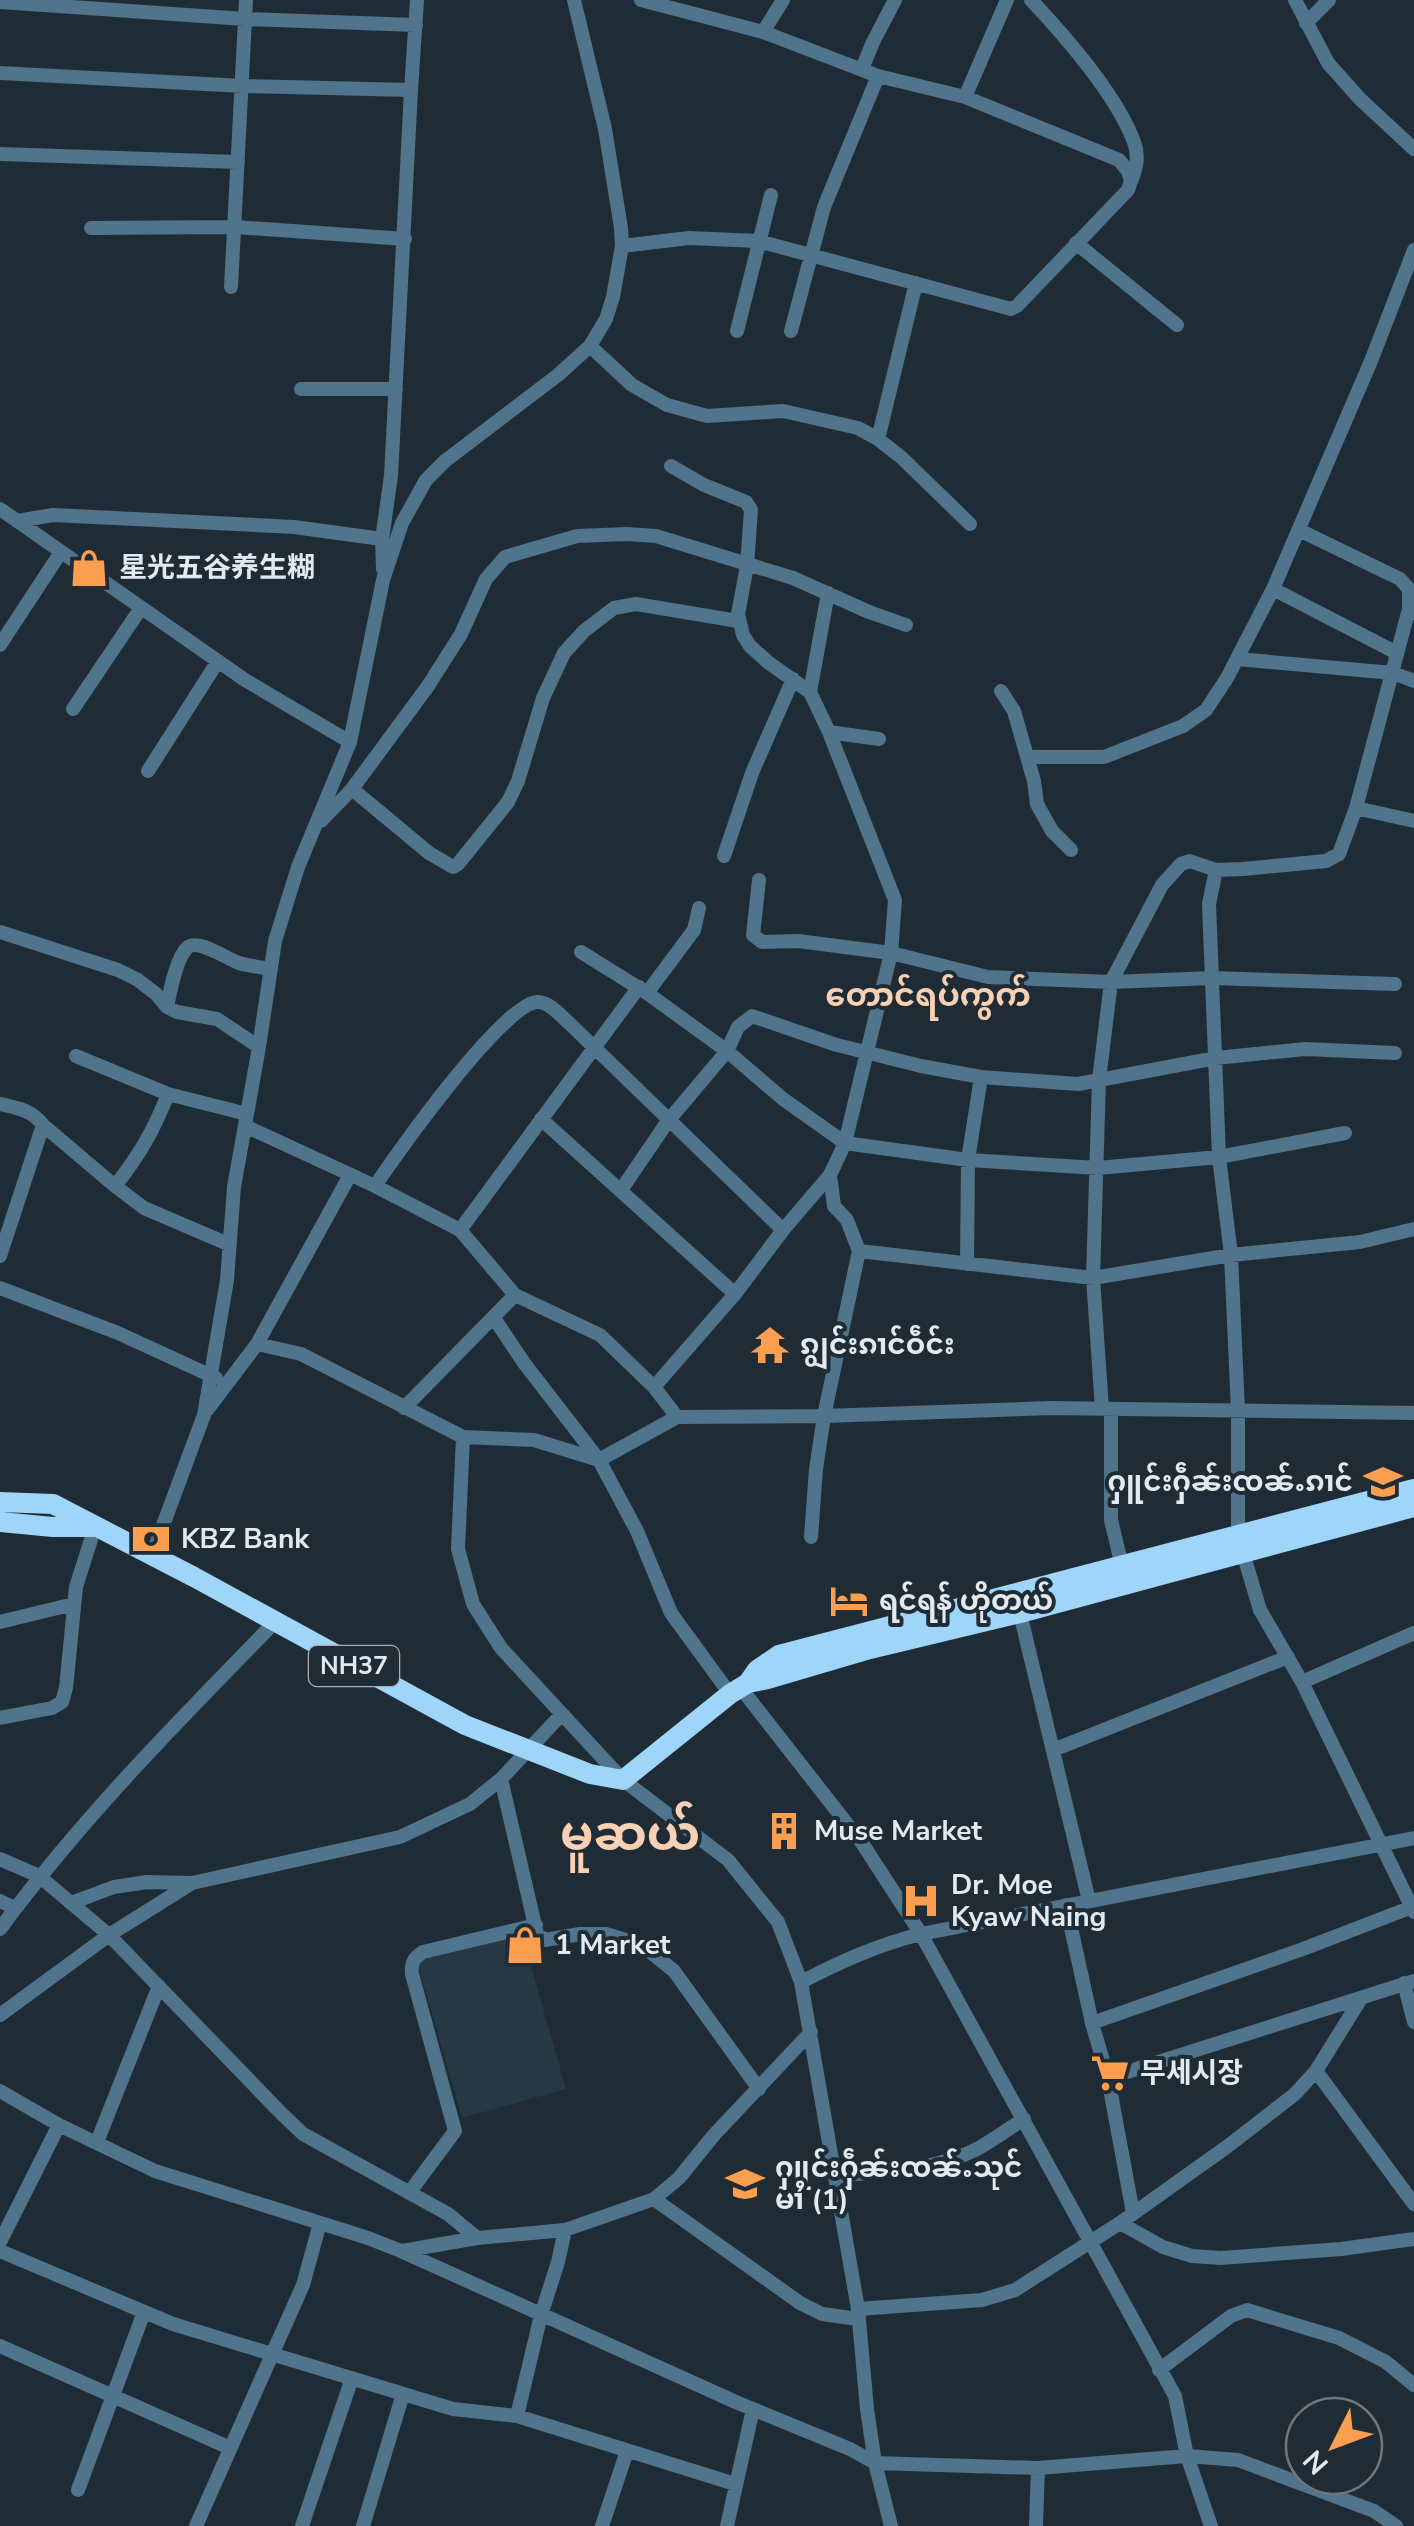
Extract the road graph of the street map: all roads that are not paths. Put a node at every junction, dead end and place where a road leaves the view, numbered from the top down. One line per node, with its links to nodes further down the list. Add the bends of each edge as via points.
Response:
1 (246, 0): 12 (street)
2 (418, 0): 14 (street)
3 (574, 0): 32 (street, via 606,129)
4 (640, 0): 15 (street)
5 (783, 0): 15 (street)
6 (894, 0): 16 (street)
7 (1007, 0): 21 (street)
8 (1031, 0): 25 (street, via 1114,102 1135,144)
9 (1295, 0): 13 (street)
10 (1329, 0): 13 (street)
11 (0, 2): 12 (street)
12 (245, 19): 14 (street); 19 (street)
13 (1306, 23): 22 (street, via 1328,63)
14 (416, 25): 20 (street)
15 (763, 32): 16 (street)
16 (862, 69): 18 (street)
17 (0, 73): 19 (street)
18 (878, 76): 21 (street); 34 (street)
19 (243, 86): 20 (street); 24 (street)
20 (410, 90): 29 (street)
21 (965, 97): 25 (street, via 1119,160)
22 (1414, 149)
23 (0, 154): 24 (street)
24 (238, 162): 27 (street)
25 (1132, 181): 31 (street)
26 (771, 195): 30 (street)
27 (236, 227): 28 (street); 29 (street); 36 (street)
28 (90, 228)
29 (405, 239): 42 (street)
30 (758, 241): 32 (street, via 689,238); 34 (street); 38 (street)
31 (1076, 244): 35 (street, via 1011,309); 37 (street)
32 (622, 246): 40 (street, via 606,319)
33 (1414, 250): 48 (street)
34 (811, 255): 35 (street); 39 (street)
35 (916, 283): 43 (street)
36 (231, 287)
37 (1177, 325)
38 (737, 331)
39 (791, 331)
40 (590, 346): 43 (street, via 632,385 667,404 707,416 782,411); 52 (street, via 426,480)
41 (301, 390): 42 (street)
42 (396, 390): 49 (street)
43 (878, 439): 47 (street)
44 (671, 466): 51 (street, via 746,502 752,515)
45 (0, 509): 46 (street)
46 (17, 521): 49 (street, via 52,515 294,528); 50 (street)
47 (970, 524)
48 (1299, 530): 53 (street); 56 (street, via 1400,579)
49 (382, 540): 52 (street)
50 (61, 552): 55 (street); 59 (street)
51 (747, 566): 54 (street); 57 (street); 74 (street, via 656,536 627,534 577,536 505,557 486,579 428,686)
52 (383, 580): 71 (street)
53 (1273, 589): 60 (street); 61 (street)
54 (828, 593): 58 (street); 67 (street)
55 (141, 608): 62 (street); 68 (street)
56 (1412, 611): 60 (street)
57 (738, 622): 64 (street, via 750,646); 74 (street, via 636,604 614,608 584,631 564,653 543,698 508,802 453,867)
58 (906, 625)
59 (0, 645)
60 (1397, 653): 63 (street)
61 (1237, 659): 63 (street); 72 (street, via 1206,710 1183,726 1104,757)
62 (218, 661): 71 (street); 73 (street)
63 (1393, 673): 65 (street); 75 (street)
64 (792, 679): 67 (street); 79 (street)
65 (1414, 681)
66 (1002, 691): 72 (street)
67 (810, 692): 69 (street)
68 (73, 709)
69 (829, 732): 70 (street); 85 (street, via 895,900)
70 (879, 739)
71 (350, 742): 77 (street)
72 (1028, 757): 78 (street, via 1037,804)
73 (148, 771)
74 (352, 789): 77 (street)
75 (1356, 808): 76 (street); 80 (street, via 1339,854 1326,862)
76 (1414, 821)
77 (314, 828): 86 (street)
78 (1071, 850)
79 (724, 856)
80 (1216, 870): 87 (street, via 1210,904); 88 (street, via 1190,861 1175,870)
81 (759, 880): 85 (street, via 753,934 762,942)
82 (699, 908): 90 (street, via 694,930)
83 (0, 932): 91 (street, via 118,970)
84 (581, 952): 90 (street)
85 (891, 953): 88 (street, via 988,977); 95 (street)
86 (270, 969): 91 (street, via 196,944 182,956); 92 (street)
87 (1213, 978): 88 (street); 89 (street); 98 (street)
88 (1111, 982): 100 (street)
89 (1394, 984)
90 (643, 990): 93 (street); 94 (street)
91 (167, 1006): 92 (street, via 217,1018)
92 (259, 1047): 103 (street)
93 (594, 1047): 104 (street); 105 (street); 115 (street, via 548,1006 528,1006 481,1047)
94 (726, 1051): 95 (street, via 752,1016); 105 (street); 108 (street)
95 (866, 1051): 99 (street); 108 (street)
96 (1395, 1053): 98 (street, via 1305,1049)
97 (76, 1056): 101 (street)
98 (1216, 1058): 100 (street); 109 (street)
99 (982, 1076): 100 (street); 110 (street)
100 (1099, 1080): 111 (street)
101 (168, 1094): 103 (street); 114 (street, via 141,1152)
102 (0, 1104): 106 (street, via 36,1115)
103 (246, 1120): 112 (street); 120 (street)
104 (540, 1120): 116 (street); 117 (street)
105 (668, 1121): 116 (street); 118 (street)
106 (44, 1126): 114 (street); 123 (street)
107 (1346, 1134): 109 (street)
108 (845, 1143): 110 (street); 113 (street)
109 (1219, 1157): 111 (street); 122 (street)
110 (968, 1160): 111 (street); 124 (street)
111 (1098, 1168): 125 (street)
112 (350, 1175): 115 (street); 130 (street)
113 (830, 1175): 118 (street); 121 (street, via 834,1206)
114 (115, 1186): 120 (street, via 144,1208)
115 (376, 1186): 117 (street)
116 (621, 1190): 127 (street)
117 (460, 1230): 128 (street)
118 (784, 1230): 127 (street)
119 (1414, 1230): 122 (street)
120 (228, 1244): 131 (street)
121 (859, 1252): 124 (street); 139 (street)
122 (1231, 1255): 125 (street); 136 (street)
123 (0, 1256)
124 (967, 1264): 125 (street)
125 (1093, 1278): 135 (street)
126 (0, 1288): 131 (street)
127 (735, 1294): 133 (street)
128 (515, 1296): 129 (street); 133 (street, via 600,1334)
129 (494, 1318): 134 (street); 142 (street)
130 (257, 1344): 132 (street); 134 (street, via 301,1354)
131 (210, 1374): 132 (street); 138 (street)
132 (228, 1384): 138 (street)
133 (654, 1387): 140 (street)
134 (404, 1408): 141 (street)
135 (1106, 1409): 136 (street); 139 (street); 151 (street, via 1111,1520)
136 (1238, 1411): 137 (street); 149 (street)
137 (1414, 1413)
138 (204, 1415): 150 (street)
139 (824, 1416): 140 (street); 148 (street)
140 (677, 1417): 142 (street)
141 (464, 1437): 142 (street, via 534,1440); 160 (street, via 458,1549 473,1604 501,1648)
142 (599, 1460): 159 (street, via 671,1613)
143 (1414, 1488): 149 (highway)
144 (0, 1502): 147 (highway, NH37, via 53,1504)
145 (1414, 1507): 149 (highway)
146 (0, 1522): 147 (highway, NH37)
147 (95, 1527): 150 (highway, NH37); 152 (street)
148 (811, 1537)
149 (1240, 1545): 151 (highway); 153 (highway); 157 (street, via 1260,1610)
150 (152, 1555): 155 (highway, NH37)
151 (1122, 1566): 153 (highway)
152 (74, 1604): 154 (street); 161 (street, via 62,1702)
153 (1018, 1604): 159 (highway); 162 (street)
154 (0, 1622)
155 (275, 1622): 163 (highway, NH37); 169 (street)
156 (1414, 1634): 158 (street)
157 (1288, 1657): 158 (street); 162 (street)
158 (1302, 1682): 167 (street)
159 (739, 1688): 165 (highway); 180 (street, via 862,1842)
160 (562, 1714): 163 (street); 165 (street)
161 (0, 1718)
162 (1052, 1750): 171 (street)
163 (527, 1751): 164 (street); 165 (highway, NH37)
164 (501, 1780): 170 (street, via 470,1804 400,1836); 177 (street)
165 (623, 1780): 181 (street, via 728,1860 778,1922)
166 (1414, 1838): 167 (street)
167 (1382, 1846): 171 (street); 176 (street)
168 (0, 1859): 169 (street)
169 (39, 1876): 173 (street); 175 (street)
170 (192, 1883): 173 (street, via 114,1887); 179 (street)
171 (1089, 1900): 174 (street)
172 (0, 1901): 175 (street)
173 (72, 1903): 179 (street)
174 (1066, 1905): 180 (street); 187 (street)
175 (15, 1908): 178 (street)
176 (1413, 1910): 187 (street)
177 (536, 1926): 191 (street, via 545,1940 606,1934 642,1944 674,1971); 197 (street, via 414,1958 412,1974 455,2131)
178 (0, 1929)
179 (109, 1934): 183 (street); 185 (street)
180 (921, 1934): 181 (street, via 856,1954); 193 (street)
181 (802, 1982): 188 (street)
182 (1409, 1982): 184 (street); 186 (street)
183 (159, 1986): 195 (street); 197 (street, via 304,2134)
184 (1360, 2000): 189 (street); 190 (street)
185 (0, 2015)
186 (1414, 2022)
187 (1092, 2023): 190 (street)
188 (811, 2032): 191 (street); 196 (street)
189 (1316, 2071): 199 (street); 200 (street, via 1228,2146)
190 (1108, 2078): 200 (street)
191 (758, 2089): 198 (street)
192 (0, 2091): 194 (street)
193 (1024, 2119): 196 (street, via 943,2162); 206 (street)
194 (59, 2124): 195 (street); 207 (street)
195 (97, 2142): 201 (street, via 155,2171)
196 (836, 2176): 211 (street)
197 (409, 2193): 204 (street)
198 (654, 2199): 203 (street); 211 (street, via 800,2302 822,2314)
199 (1414, 2204)
200 (1133, 2213): 202 (street)
201 (320, 2223): 209 (street); 214 (street, via 303,2285)
202 (1120, 2223): 205 (street, via 1163,2247 1220,2258); 206 (street)
203 (566, 2230): 204 (street); 212 (street)
204 (477, 2238): 209 (street)
205 (1414, 2239)
206 (1090, 2241): 211 (street, via 1015,2290); 215 (street)
207 (0, 2242)
208 (0, 2251): 210 (street)
209 (402, 2251): 212 (street)
210 (144, 2312): 214 (street); 219 (street)
211 (858, 2314): 225 (street)
212 (541, 2315): 220 (street); 221 (street)
213 (0, 2346): 219 (street)
214 (272, 2353): 216 (street); 222 (street)
215 (1159, 2370): 217 (street, via 1247,2310 1339,2338); 224 (street, via 1175,2396)
216 (352, 2378): 218 (street); 230 (street)
217 (1414, 2385)
218 (403, 2394): 221 (street, via 453,2409); 231 (street)
219 (115, 2395): 222 (street); 228 (street)
220 (753, 2409): 225 (street); 227 (street)
221 (518, 2416): 223 (street)
222 (230, 2448): 229 (street)
223 (627, 2451): 227 (street); 232 (street)
224 (1187, 2456): 226 (street); 236 (street); 237 (street, via 1238,2460 1374,2511)
225 (875, 2463): 226 (street); 234 (street)
226 (1038, 2468): 235 (street)
227 (734, 2484): 233 (street)
228 (78, 2490)
229 (196, 2526)
230 (302, 2526)
231 (363, 2526)
232 (602, 2526)
233 (727, 2526)
234 (892, 2526)
235 (1036, 2526)
236 (1210, 2526)
237 (1396, 2526)

